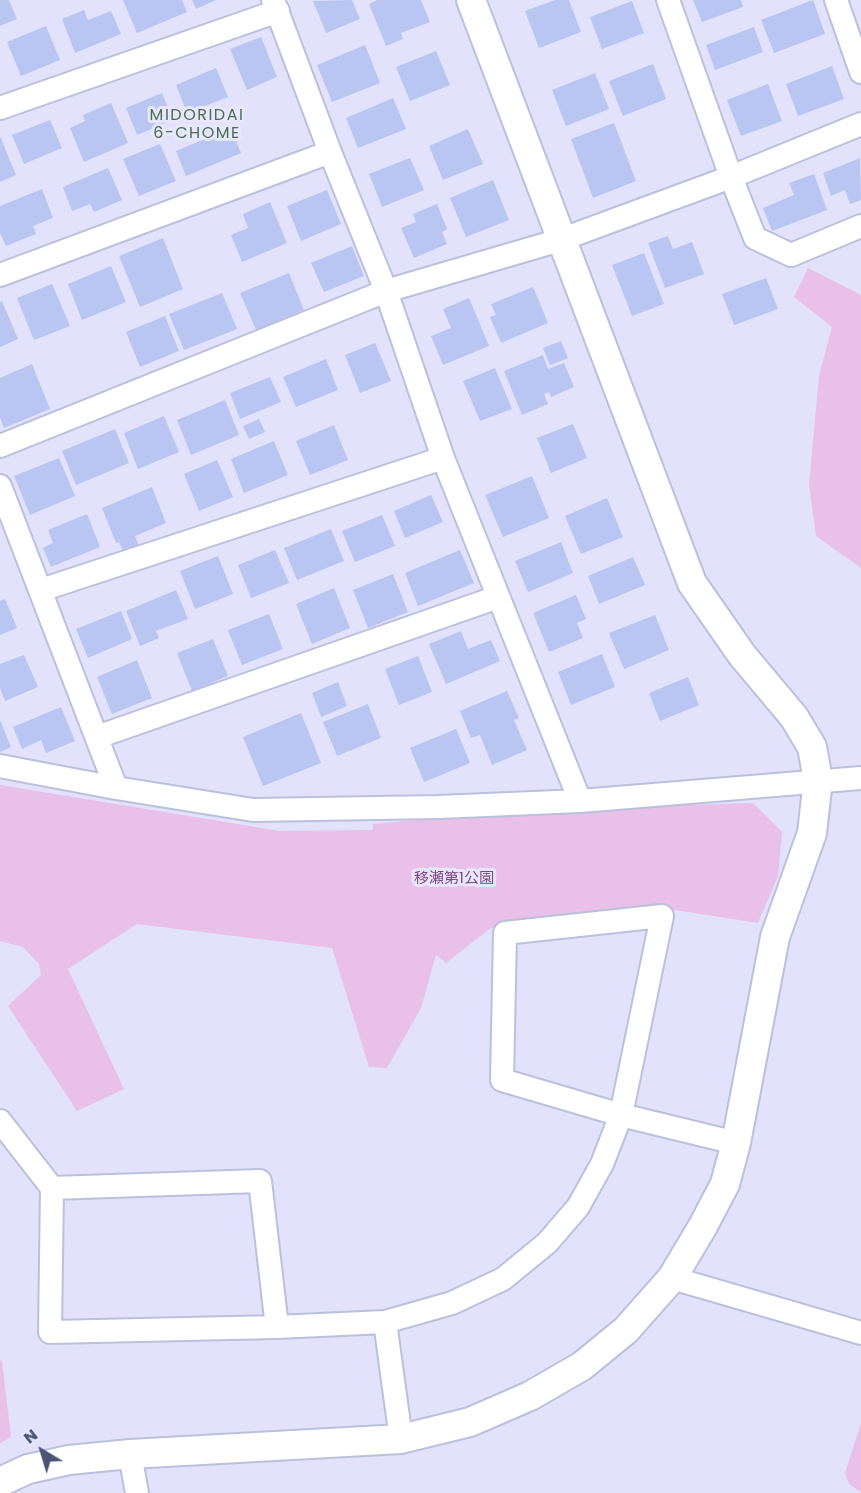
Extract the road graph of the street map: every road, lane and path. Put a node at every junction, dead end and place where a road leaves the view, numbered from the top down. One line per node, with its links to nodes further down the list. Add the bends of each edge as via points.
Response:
1 (471, 0): 11 (street)
2 (668, 0): 9 (street)
3 (836, 0): 5 (street)
4 (275, 6): 6 (street); 8 (street)
5 (861, 72)
6 (0, 108)
7 (861, 124): 9 (street)
8 (330, 152): 12 (street); 13 (street)
9 (731, 177): 10 (street, via 754,238 791,255); 11 (street)
10 (861, 226)
11 (560, 240): 13 (street); 22 (street, via 692,584 742,655 794,717 812,747)
12 (0, 275)
13 (386, 291): 14 (street); 15 (street)
14 (0, 446)
15 (443, 458): 17 (street); 18 (street)
16 (0, 486): 17 (street)
17 (40, 590): 19 (street)
18 (498, 597): 19 (street); 24 (street)
19 (97, 737): 23 (street)
20 (0, 766): 23 (street)
21 (861, 778): 22 (street)
22 (818, 780): 24 (street); 27 (street, via 812,833 775,937)
23 (116, 788): 24 (street, via 253,810)
24 (580, 801)
25 (621, 1115): 25 (street, via 662,916 505,933 502,1080); 27 (street); 30 (street, via 602,1164 578,1207 547,1243 503,1279 452,1303)
26 (0, 1121): 28 (street)
27 (736, 1143): 29 (street, via 725,1184)
28 (52, 1188): 31 (street, via 260,1181); 31 (street, via 50,1332)
29 (672, 1278): 32 (street); 33 (street, via 626,1329 582,1366 530,1396 470,1422)
30 (385, 1322): 31 (street); 33 (street)
31 (277, 1327)
32 (861, 1333)
33 (401, 1438): 34 (street)
34 (130, 1454): 35 (street, via 69,1460 28,1469); 36 (street)
35 (0, 1482)
36 (137, 1493)

